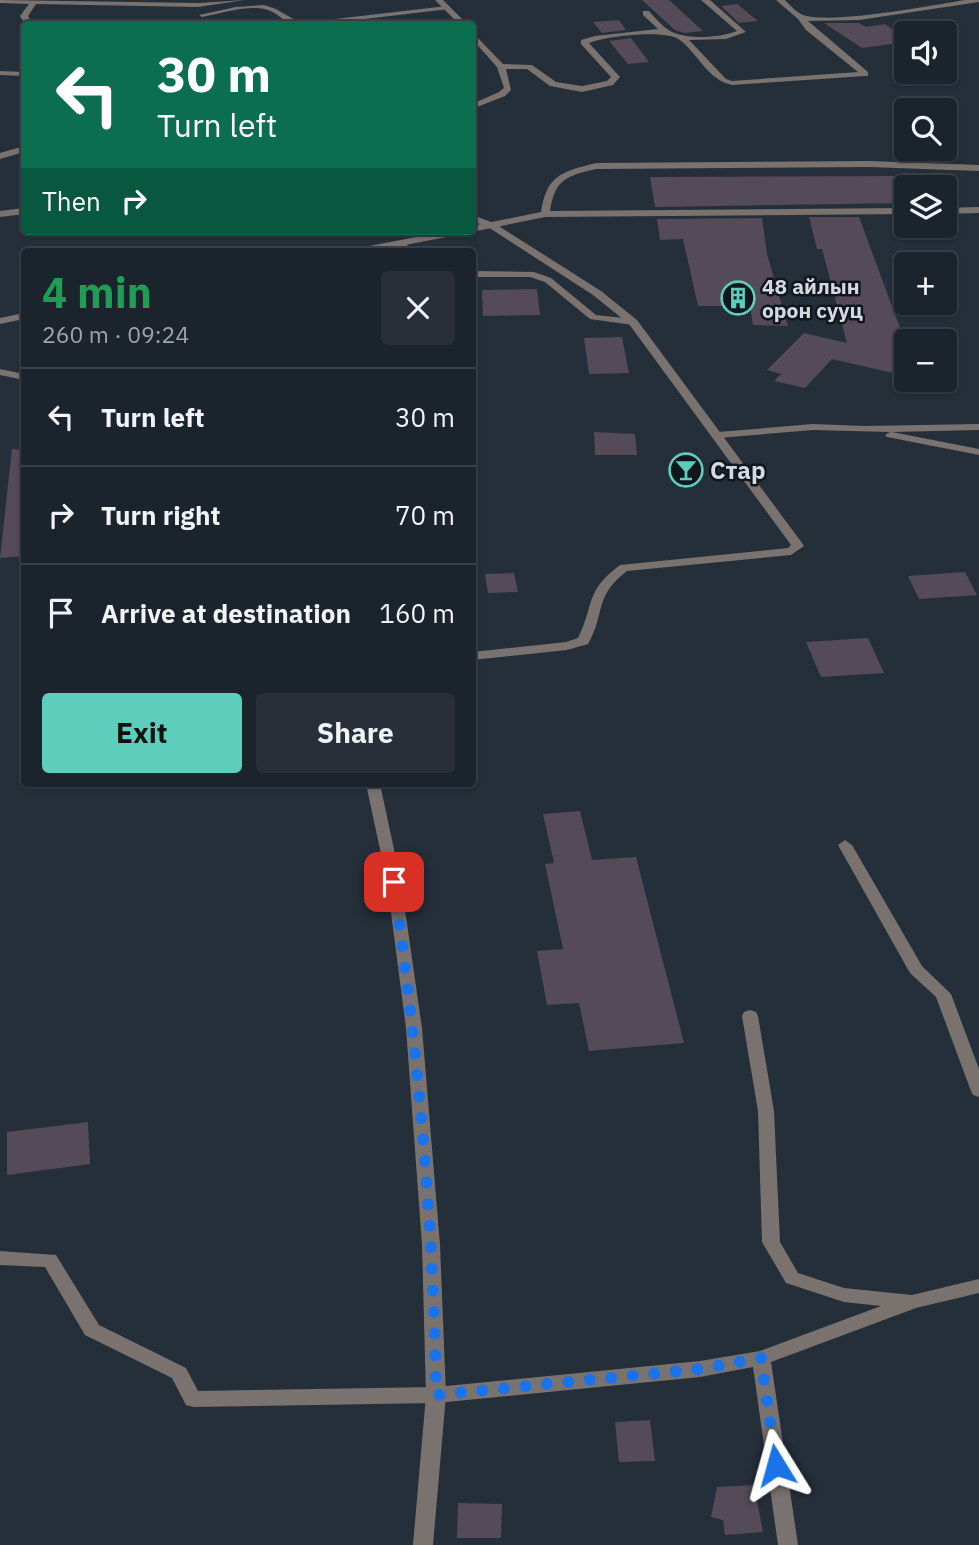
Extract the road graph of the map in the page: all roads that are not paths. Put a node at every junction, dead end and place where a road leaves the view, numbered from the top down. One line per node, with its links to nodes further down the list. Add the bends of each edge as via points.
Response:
1 (241, 0): 8 (street)
2 (439, 0): 9 (street)
3 (705, 0): 20 (street, via 742,32 728,37)
4 (780, 0): 12 (street)
5 (979, 0): 12 (street, via 826,19)
6 (0, 1): 7 (street)
7 (34, 2): 8 (street); 13 (street, via 24,16)
8 (198, 5): 11 (lane)
9 (447, 8): 16 (lane); 17 (street)
10 (646, 13): 18 (street)
11 (202, 15): 14 (lane); 15 (lane, via 257,8 270,9)
12 (800, 17): 20 (street, via 865,74 732,83 723,81)
13 (27, 21)
14 (203, 21)
15 (290, 21)
16 (335, 21)
17 (460, 21)
18 (665, 32): 20 (street); 21 (street, via 584,43 616,77 596,88 561,86 530,66)
19 (476, 38): 21 (street)
20 (682, 38)
21 (501, 66): 24 (street, via 508,80 507,91)
22 (0, 73): 23 (lane)
23 (21, 74)
24 (476, 105)
25 (21, 150): 26 (street)
26 (0, 156)
27 (979, 168): 33 (street, via 596,166 556,180 548,191)
28 (979, 210): 31 (street)
29 (21, 211): 32 (street)
30 (894, 211): 33 (street)
31 (957, 211)
32 (0, 214)
33 (545, 215): 35 (street)
34 (476, 219): 35 (street)
35 (491, 225): 36 (street); 42 (street, via 597,293)
36 (476, 228)
37 (448, 235): 38 (street)
38 (405, 247)
39 (476, 274): 42 (lane, via 531,274 548,280 593,317)
40 (21, 317): 41 (street)
41 (0, 321)
42 (633, 323): 47 (street)
43 (0, 372): 44 (lane)
44 (21, 376)
45 (979, 427): 46 (street)
46 (864, 429): 47 (street, via 813,426); 48 (street)
47 (718, 435): 49 (street, via 797,548 624,568 594,598 583,640 574,645)
48 (979, 452)
49 (476, 656)
50 (374, 787): 58 (street, via 394,882 414,1028 431,1245)
51 (845, 845): 53 (street, via 916,969 943,994)
52 (750, 1016): 56 (street, via 766,1111 771,1242 792,1278 844,1295)
53 (979, 1091)
54 (0, 1258): 58 (street, via 50,1260 92,1330 179,1373 193,1399)
55 (979, 1286): 56 (street)
56 (914, 1301): 57 (street)
57 (761, 1358): 58 (street, via 700,1369); 60 (street)
58 (436, 1395): 59 (street)
59 (423, 1545)
60 (788, 1545)

